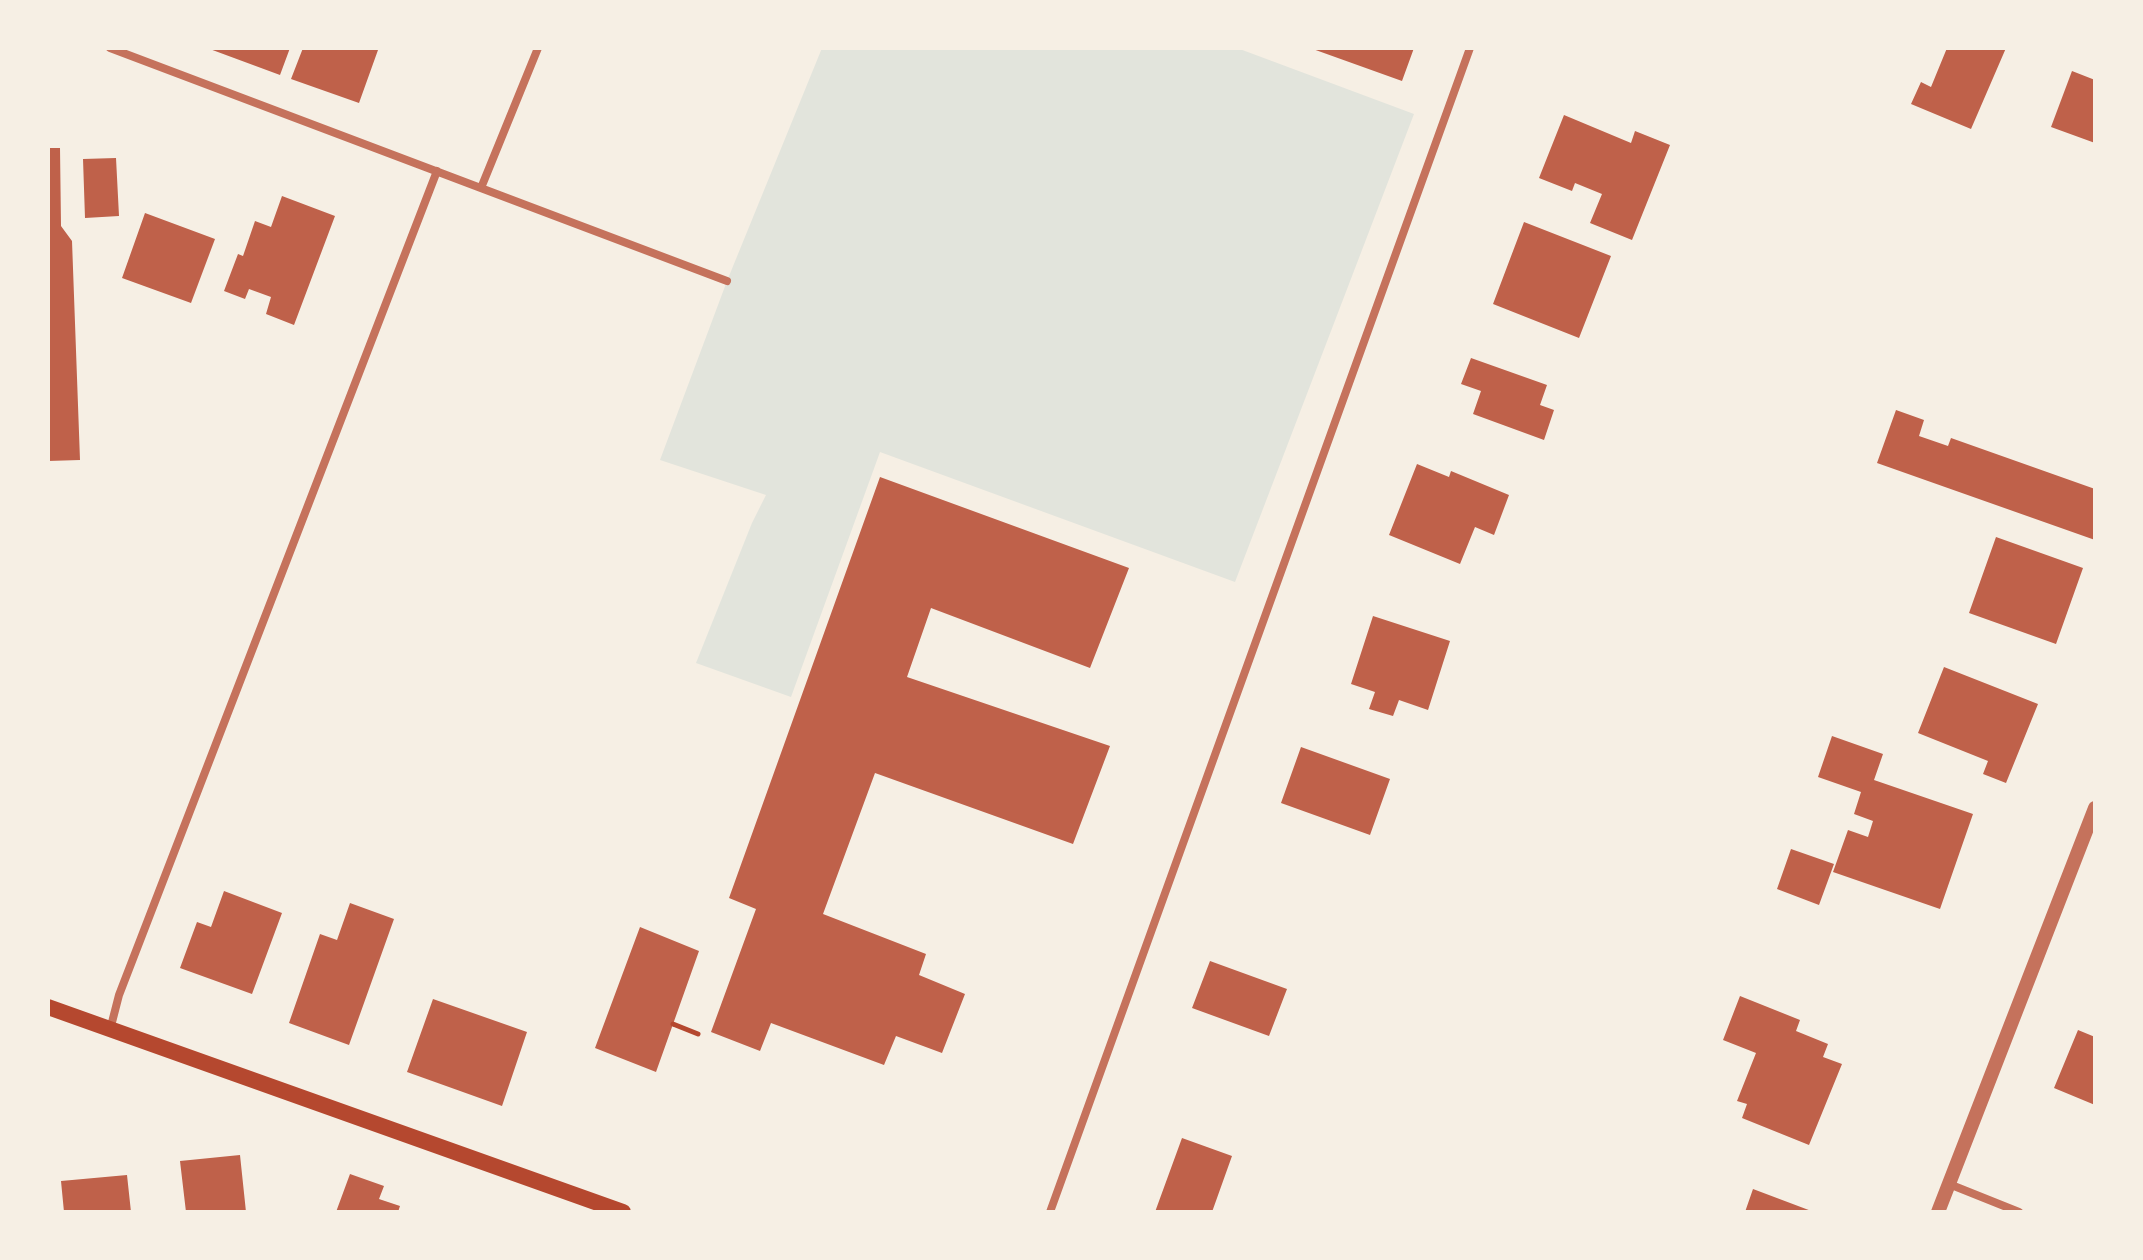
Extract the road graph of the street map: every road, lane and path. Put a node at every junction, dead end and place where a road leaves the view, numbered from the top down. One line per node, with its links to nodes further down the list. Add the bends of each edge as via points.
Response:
1 (110, 48): 4 (street)
2 (538, 48): 5 (street)
3 (1470, 48): 14 (street)
4 (437, 171): 5 (street); 10 (street)
5 (481, 188): 6 (street)
6 (727, 281)
7 (2095, 808): 12 (street)
8 (48, 1007): 10 (main road)
9 (673, 1024): 11 (path)
10 (110, 1030): 13 (main road)
11 (698, 1034)
12 (1949, 1184): 15 (street); 16 (street)
13 (623, 1212)
14 (1050, 1212)
15 (1938, 1212)
16 (2019, 1212)

